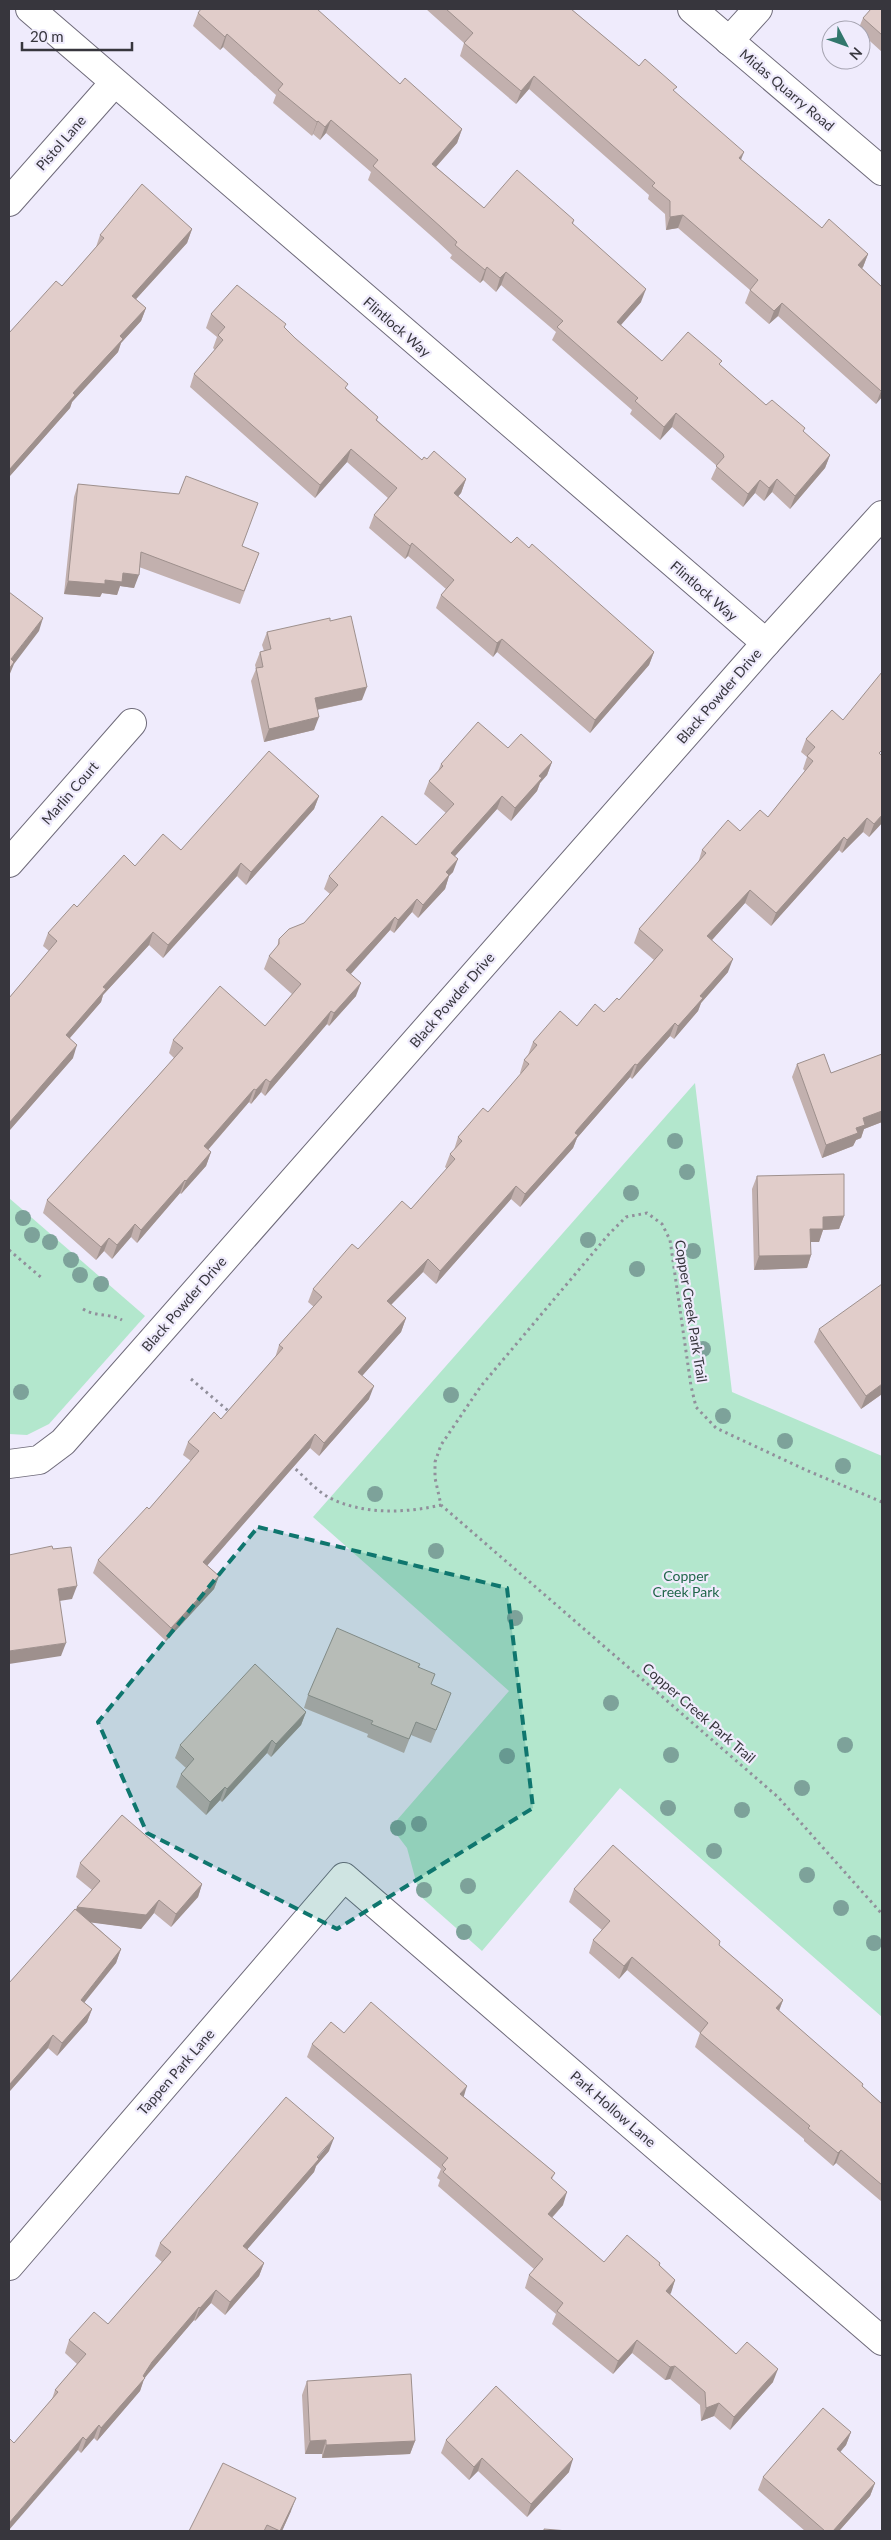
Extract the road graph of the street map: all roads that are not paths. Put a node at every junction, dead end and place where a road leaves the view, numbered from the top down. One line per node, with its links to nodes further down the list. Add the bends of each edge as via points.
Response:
1 (30, 9): 5 (street, Flintlock Way)
2 (692, 9): 4 (street, Midas Quarry Road)
3 (758, 9): 4 (street)
4 (729, 41): 6 (street, Midas Quarry Road)
5 (114, 83): 7 (street, Pistol Lane); 9 (street, Flintlock Way)
6 (882, 171)
7 (9, 202)
8 (882, 515): 9 (street, Black Powder Drive)
9 (766, 643): 12 (street, Black Powder Drive, via 63,1442 39,1460)
10 (132, 722): 11 (street, Marlin Court)
11 (9, 863)
12 (9, 1464)
13 (344, 1877): 14 (street, Tappen Park Lane); 15 (street, Park Hollow Lane)
14 (9, 2266)
15 (882, 2342)

